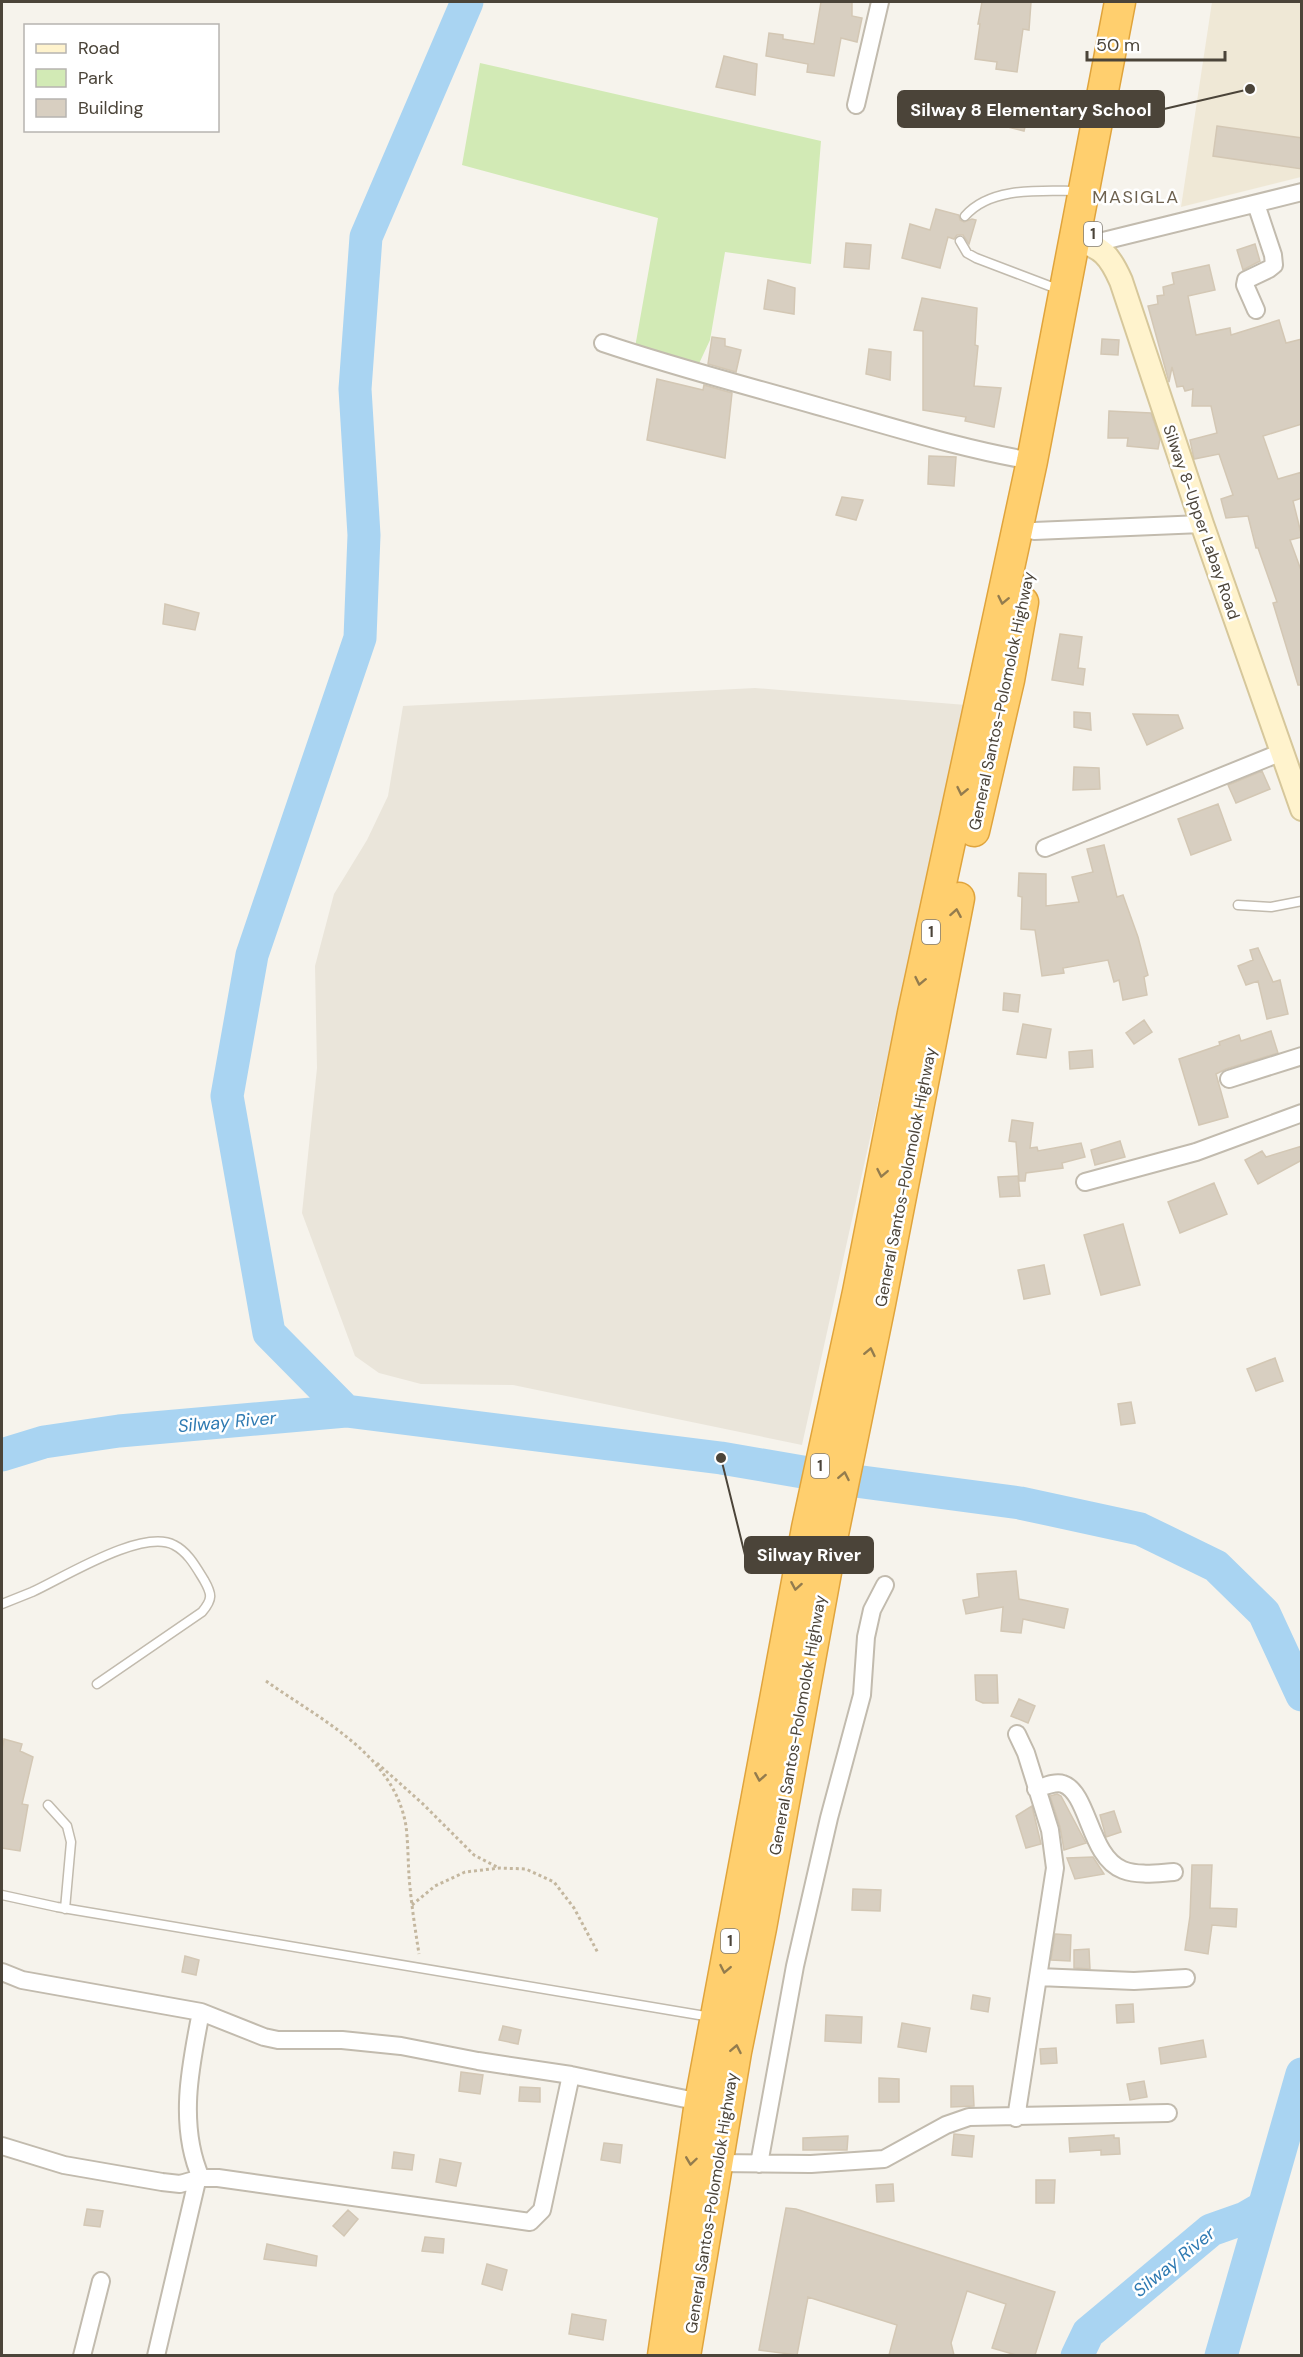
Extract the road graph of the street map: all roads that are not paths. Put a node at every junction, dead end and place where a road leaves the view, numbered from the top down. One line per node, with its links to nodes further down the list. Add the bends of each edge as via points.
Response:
1 (880, 2): 4 (street)
2 (1120, 2): 5 (highway, 1)
3 (1139, 2): 10 (highway, General Santos-Polomolok Highway / 1)
4 (856, 105)
5 (1084, 191): 8 (lane, via 1008,194 981,203); 10 (highway, 1)
6 (1302, 192): 7 (street)
7 (1256, 204): 10 (street); 12 (street, via 1274,265 1246,280)
8 (965, 216)
9 (960, 241): 11 (lane, via 967,253 976,258)
10 (1083, 242): 11 (highway, 1); 15 (main road, Silway 8-Upper Labay Road, via 1110,259 1121,281); 16 (highway, General Santos-Polomolok Highway / 1)
11 (1065, 292): 14 (highway, 1)
12 (1256, 310)
13 (603, 343): 14 (street, via 918,435)
14 (1032, 461): 26 (highway, 1, one-way to 26, via 913,1013 861,1281)
15 (1202, 524): 16 (street); 17 (main road, Silway 8-Upper Labay Road)
16 (1034, 531): 26 (highway, General Santos-Polomolok Highway / 1, one-way to 16, via 901,1202 958,902 1009,680)
17 (1282, 752): 18 (main road, Silway 8-Upper Labay Road); 19 (street)
18 (1302, 809)
19 (1045, 848)
20 (1302, 901): 21 (lane, via 1271,907)
21 (1238, 905)
22 (1302, 1056): 23 (street)
23 (1229, 1079)
24 (1302, 1113): 25 (street, via 1196,1152)
25 (1085, 1182)
26 (845, 1406): 27 (highway, 1)
27 (820, 1531): 41 (highway, 1, one-way to 41); 47 (highway, General Santos-Polomolok Highway / 1, one-way to 27, via 761,1928)
28 (885, 1585): 48 (street, via 872,1610 866,1637 862,1695 795,1966)
29 (2, 1604): 30 (lane, via 111,1552 154,1542 173,1544 192,1560 212,1592 211,1602)
30 (97, 1684)
31 (1017, 1734): 32 (street)
32 (1036, 1789): 34 (street, via 1063,1784 1070,1790 1102,1850 1123,1870 1147,1874); 38 (street, via 1050,1830 1055,1868)
33 (48, 1805): 36 (lane, via 67,1826 71,1842)
34 (1174, 1872)
35 (2, 1895): 36 (lane)
36 (65, 1908): 41 (lane)
37 (2, 1972): 40 (street, via 22,1980)
38 (1038, 1977): 39 (street, via 1134,1981); 45 (street)
39 (1186, 1978)
40 (201, 2013): 42 (street, via 278,2040 342,2040 401,2046); 49 (street, via 189,2078 187,2131)
41 (716, 2018): 43 (highway, 1)
42 (571, 2075): 43 (street); 49 (street, via 542,2210 530,2222 248,2182)
43 (700, 2102): 53 (highway, 1, one-way to 53)
44 (1168, 2113): 45 (street)
45 (1016, 2118): 48 (street, via 969,2118 946,2125 884,2159)
46 (2, 2146): 49 (street, via 105,2174 180,2184)
47 (717, 2163): 48 (street); 54 (highway, General Santos-Polomolok Highway / 1)
48 (759, 2164)
49 (199, 2180): 52 (street)
50 (101, 2281): 51 (street)
51 (82, 2355)
52 (156, 2355)
53 (663, 2355)
54 (685, 2355)

